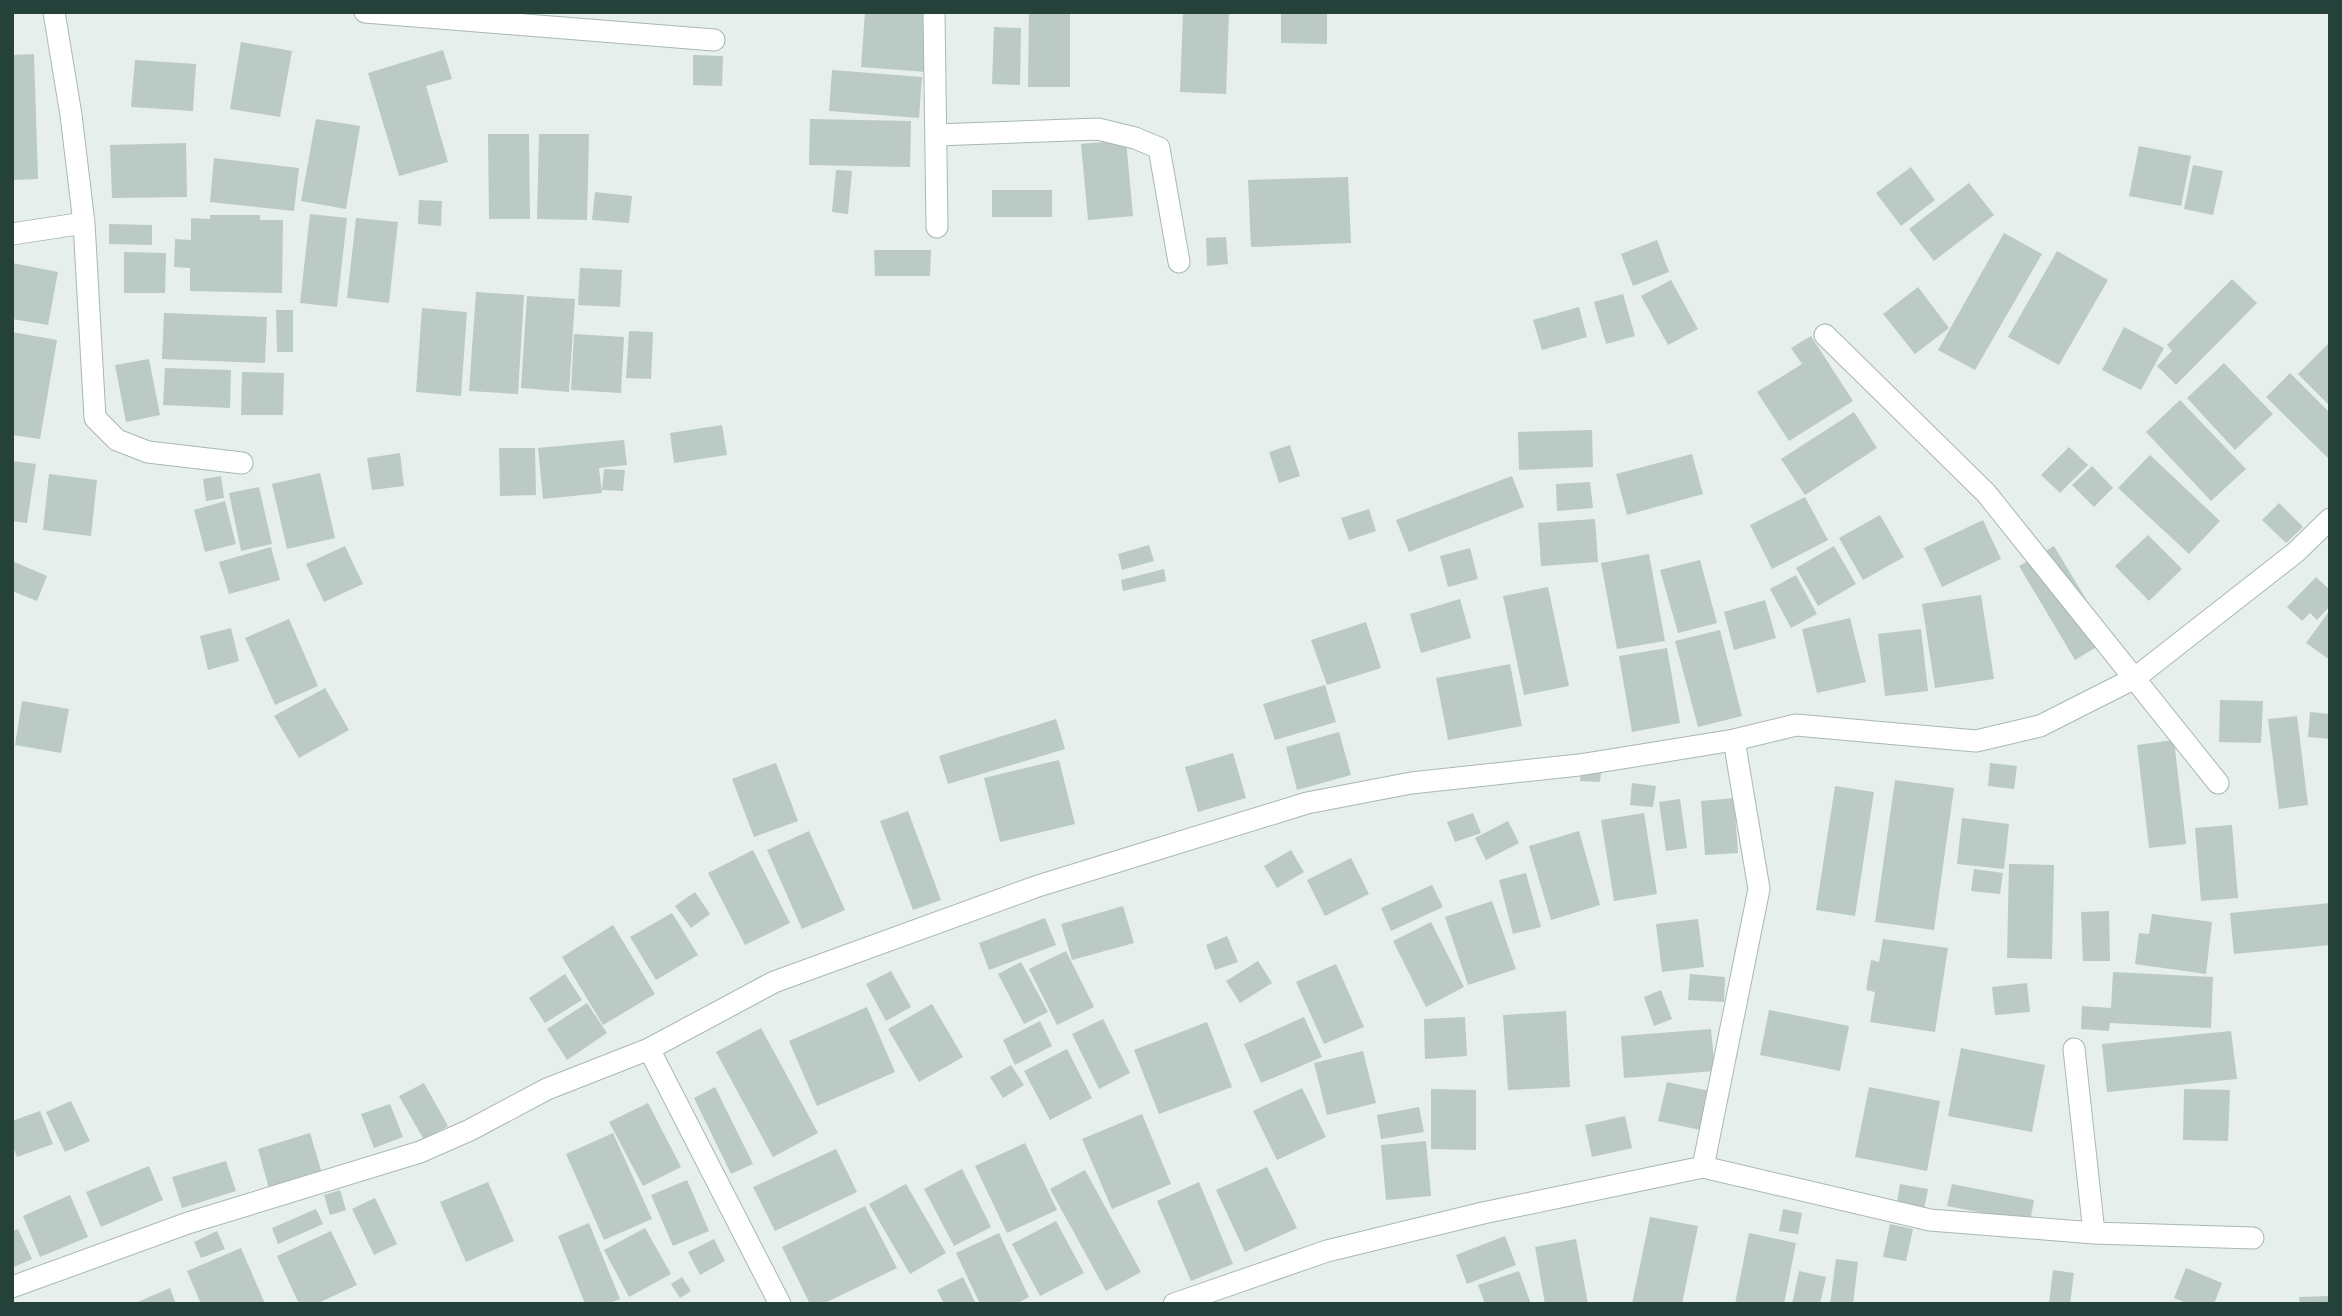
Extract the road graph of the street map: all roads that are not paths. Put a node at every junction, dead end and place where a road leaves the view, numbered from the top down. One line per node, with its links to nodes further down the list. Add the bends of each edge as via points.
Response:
1 (54, 12): 6 (street)
2 (365, 12): 4 (street)
3 (934, 12): 5 (street)
4 (714, 40)
5 (936, 135): 7 (street); 9 (street, via 1098,129 1158,148)
6 (84, 223): 8 (street); 11 (street, via 95,418 117,440 149,452)
7 (937, 227)
8 (12, 234)
9 (1179, 262)
10 (1825, 335): 13 (street, via 1986,493)
11 (242, 463)
12 (2330, 519): 13 (street, via 2296,552)
13 (2135, 678): 14 (street, via 2040,726 1976,741 1796,724); 15 (street)
14 (1734, 740): 16 (street, via 1579,765 1411,783 1307,803 1038,886 774,982); 18 (street, via 1759,889)
15 (2218, 783)
16 (649, 1049): 21 (street, via 547,1089 420,1152 188,1223); 22 (street)
17 (2074, 1049): 19 (street)
18 (1703, 1167): 19 (street, via 1930,1220); 23 (street, via 1327,1251)
19 (2094, 1233): 20 (street)
20 (2253, 1238)
21 (12, 1287)
22 (780, 1304)
23 (1174, 1304)

